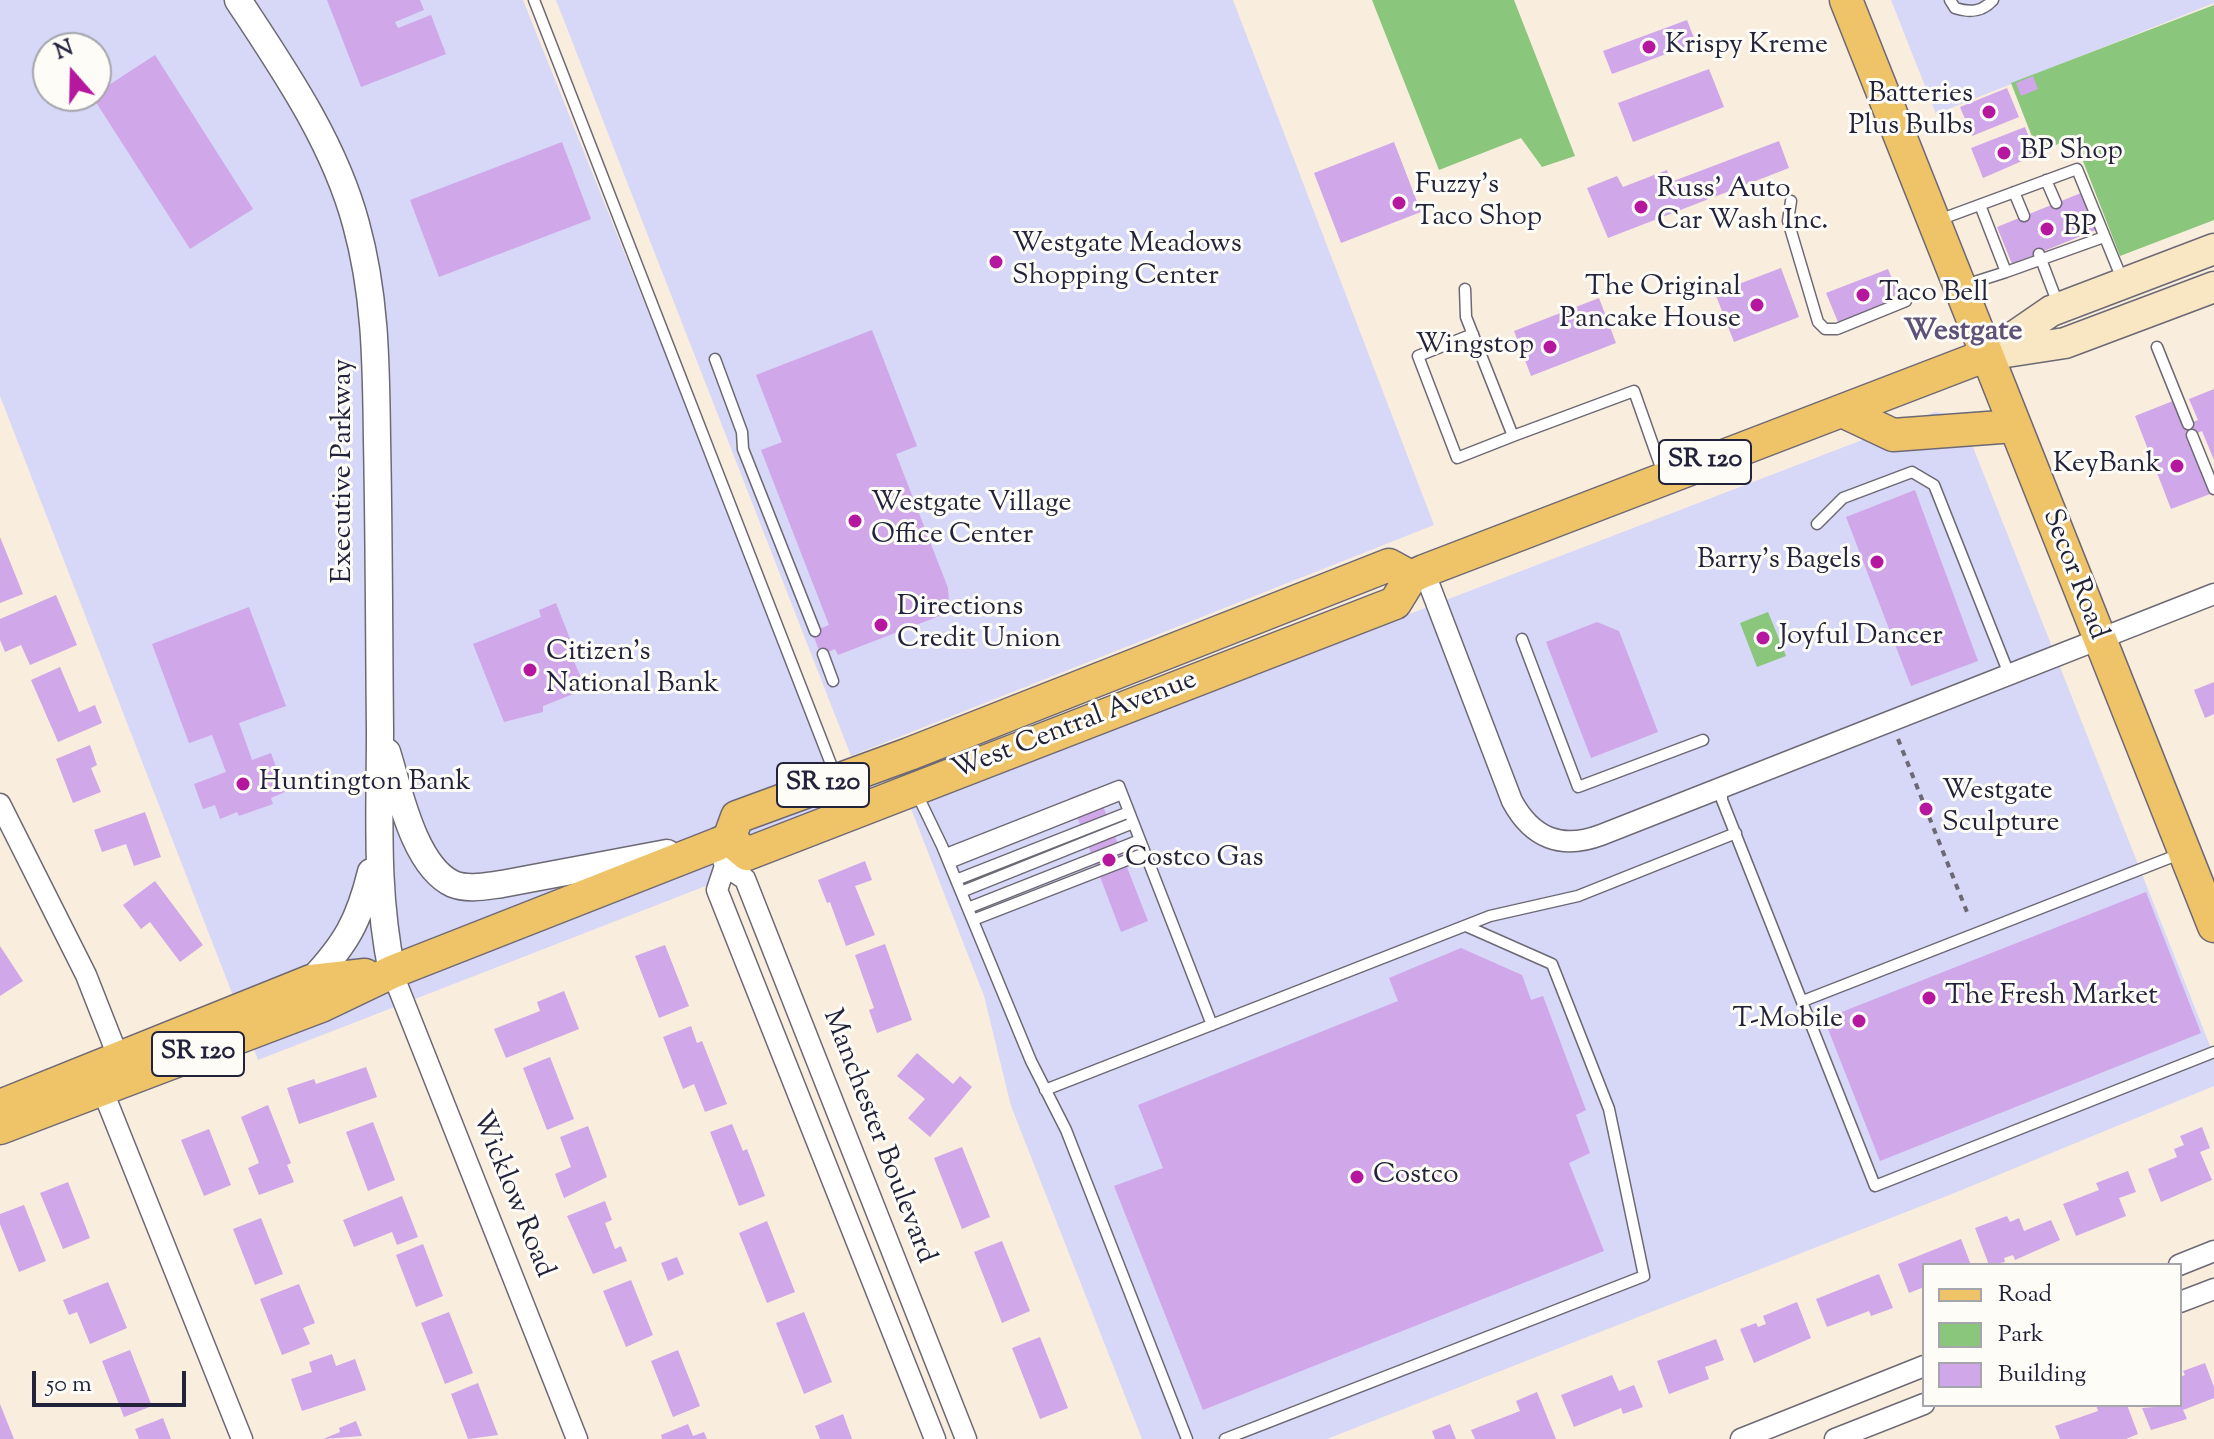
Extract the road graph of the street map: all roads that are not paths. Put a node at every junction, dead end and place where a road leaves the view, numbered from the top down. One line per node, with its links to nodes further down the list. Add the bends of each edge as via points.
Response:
1 (238, 0): 44 (street, Executive Parkway, via 328,150 356,222 370,282 375,321)
2 (534, 0): 46 (lane)
3 (1846, 0): 12 (main road, Secor Road)
4 (1950, 0): 5 (lane, via 1955,8 1973,11)
5 (1993, 0)
6 (2046, 180): 7 (lane); 9 (lane); 13 (lane, via 2077,169)
7 (2014, 192): 10 (lane); 11 (lane)
8 (1791, 201): 21 (lane, via 1788,221 1818,322 1825,329)
9 (2056, 203)
10 (1980, 205): 12 (lane); 16 (lane)
11 (2024, 216)
12 (1934, 221): 18 (main road, Secor Road)
13 (2104, 237): 15 (lane); 17 (lane)
14 (2214, 249): 17 (main road, West Central Avenue / SR 120)
15 (2040, 257): 16 (lane); 22 (lane)
16 (2006, 272): 18 (lane)
17 (2123, 283): 22 (main road, West Central Avenue / SR 120)
18 (1960, 287): 25 (main road, Secor Road)
19 (2214, 287): 25 (main road, West Central Avenue / SR 120, via 2065,343)
20 (1465, 289): 23 (lane)
21 (1906, 301)
22 (2060, 307): 25 (main road, West Central Avenue / SR 120)
23 (1473, 334): 31 (lane); 31 (lane, via 1418,356 1457,458)
24 (2157, 347): 28 (lane)
25 (1987, 355): 27 (main road, West Central Avenue / SR 120); 29 (main road, Secor Road)
26 (715, 359): 37 (lane, via 742,432 743,449)
27 (1842, 411): 29 (main road, via 1893,435); 32 (main road, West Central Avenue / SR 120)
28 (2188, 424)
29 (2015, 426): 39 (main road, Secor Road)
30 (2192, 435): 33 (lane)
31 (1513, 436): 32 (lane, via 1634,391)
32 (1664, 478): 35 (main road, West Central Avenue / SR 120)
33 (2214, 489)
34 (1817, 524): 41 (lane, via 1843,498 1912,472 1934,485)
35 (1418, 574): 43 (main road, West Central Avenue / SR 120, via 1389,565); 47 (street, via 1512,801 1534,832 1549,839 1584,841); 48 (main road, West Central Avenue, via 1395,603)
36 (2214, 594): 39 (street)
37 (815, 631)
38 (1522, 639): 45 (lane, via 1578,787)
39 (2098, 639): 41 (street); 56 (main road, Secor Road)
40 (823, 654): 42 (lane)
41 (2009, 674): 47 (street)
42 (833, 681)
43 (1075, 688): 46 (main road, West Central Avenue / SR 120); 48 (main road, via 1070,708 917,767)
44 (380, 731): 53 (street, Executive Parkway); 54 (street, via 422,852 437,873 454,884 476,888)
45 (1703, 740)
46 (837, 780): 54 (main road, West Central Avenue / SR 120, via 737,817)
47 (1722, 787): 51 (lane)
48 (915, 789): 54 (main road, West Central Avenue, via 747,854); 57 (lane)
49 (0, 804): 69 (street, via 86,975)
50 (1131, 817): 52 (lane); 57 (lane, via 1119,786); 58 (lane); 59 (lane)
51 (1736, 833): 62 (lane, via 1578,896); 66 (lane)
52 (1140, 840): 55 (lane); 60 (lane)
53 (377, 849): 64 (street, Executive Parkway, via 381,915); 65 (street, via 364,902 342,948)
54 (724, 850): 64 (main road, West Central Avenue / SR 120); 81 (street, Manchester Boulevard, via 717,890); 82 (street, Manchester Boulevard, via 745,879)
55 (1145, 853): 61 (lane); 67 (lane)
56 (2184, 853): 63 (main road, Secor Road); 66 (lane)
57 (947, 858): 58 (lane)
58 (956, 880): 59 (lane)
59 (961, 892): 60 (lane)
60 (968, 908): 61 (lane)
61 (973, 920): 70 (lane)
62 (1466, 926): 67 (lane); 84 (lane, via 1552,964 1609,1109 1644,1276)
63 (2214, 926)
64 (392, 972): 65 (main road, West Central Avenue / SR 120); 69 (main road, West Central Avenue / SR 120, via 321,1006); 80 (street, Wicklow Road)
65 (311, 981): 69 (main road, West Central Avenue / SR 120)
66 (1803, 1001): 68 (lane, via 1875,1186)
67 (1212, 1025): 70 (lane)
68 (2214, 1052)
69 (110, 1074): 71 (main road, West Central Avenue / SR 120); 72 (main road, West Central Avenue / SR 120); 79 (street)
70 (1045, 1090): 83 (lane, via 1066,1130)
71 (0, 1106)
72 (0, 1128)
73 (2214, 1251): 74 (street)
74 (2182, 1264)
75 (2214, 1289): 76 (street)
76 (2182, 1301)
77 (1922, 1367): 85 (street)
78 (1922, 1405): 86 (street)
79 (242, 1439)
80 (577, 1439)
81 (935, 1439)
82 (966, 1439)
83 (1187, 1439)
84 (1225, 1439)
85 (1741, 1439)
86 (1835, 1439)

